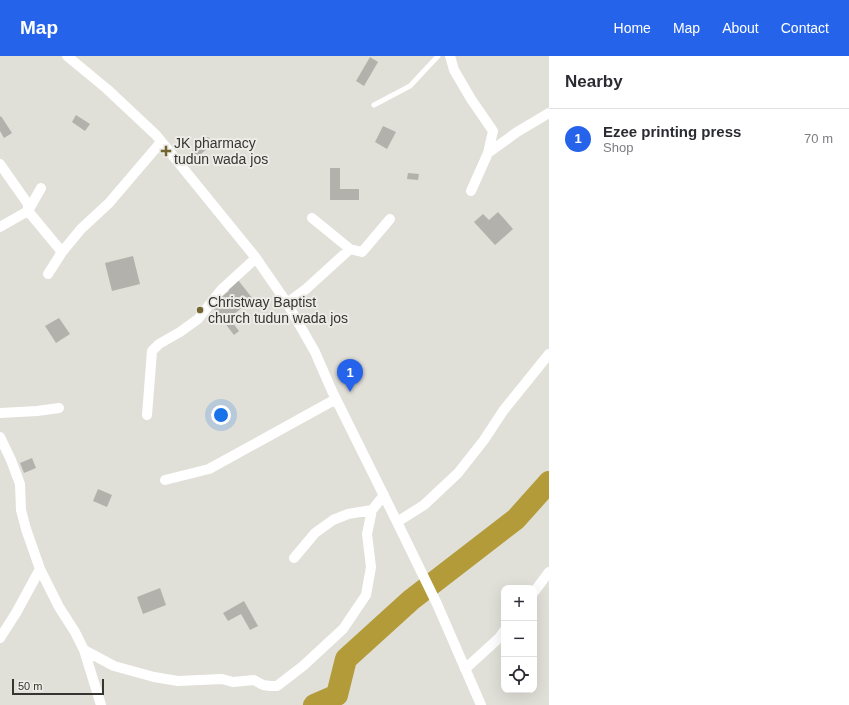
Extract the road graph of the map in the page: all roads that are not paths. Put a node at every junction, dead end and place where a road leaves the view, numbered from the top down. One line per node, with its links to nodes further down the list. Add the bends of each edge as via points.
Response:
1 (67, 56): 6 (street, via 107,89)
2 (438, 56): 4 (lane, via 410,86)
3 (450, 56): 7 (street, via 454,70 493,131)
4 (374, 105)
5 (549, 113): 7 (street)
6 (161, 142): 16 (street, via 109,203 81,229); 17 (street)
7 (488, 153): 10 (street)
8 (0, 164): 11 (street, via 28,204)
9 (41, 188): 11 (street)
10 (470, 190)
11 (28, 211): 14 (street); 16 (street)
12 (312, 218): 15 (street)
13 (390, 219): 15 (street, via 362,252)
14 (0, 227)
15 (350, 249): 19 (street)
16 (62, 252): 18 (street)
17 (256, 258): 19 (street); 24 (street, via 222,290 198,319 152,351)
18 (48, 274)
19 (287, 303): 21 (street, via 315,352)
20 (549, 354): 29 (street, via 458,473 424,505)
21 (336, 399): 26 (street, via 209,469); 27 (street)
22 (59, 408): 23 (street)
23 (0, 413)
24 (147, 415)
25 (0, 437): 31 (street, via 20,484 21,510)
26 (165, 480)
27 (384, 495): 28 (street); 29 (street)
28 (372, 510): 30 (street, via 348,514 333,520 315,533); 36 (street, via 367,534 371,567 366,595 343,629 277,686 263,686 254,680 178,681 114,666)
29 (397, 522): 37 (street)
30 (294, 558)
31 (40, 570): 35 (street); 36 (street)
32 (549, 572): 33 (street)
33 (537, 588)
34 (501, 635): 37 (street)
35 (0, 638)
36 (84, 650): 38 (street)
37 (465, 669): 39 (street)
38 (101, 705)
39 (481, 705)

